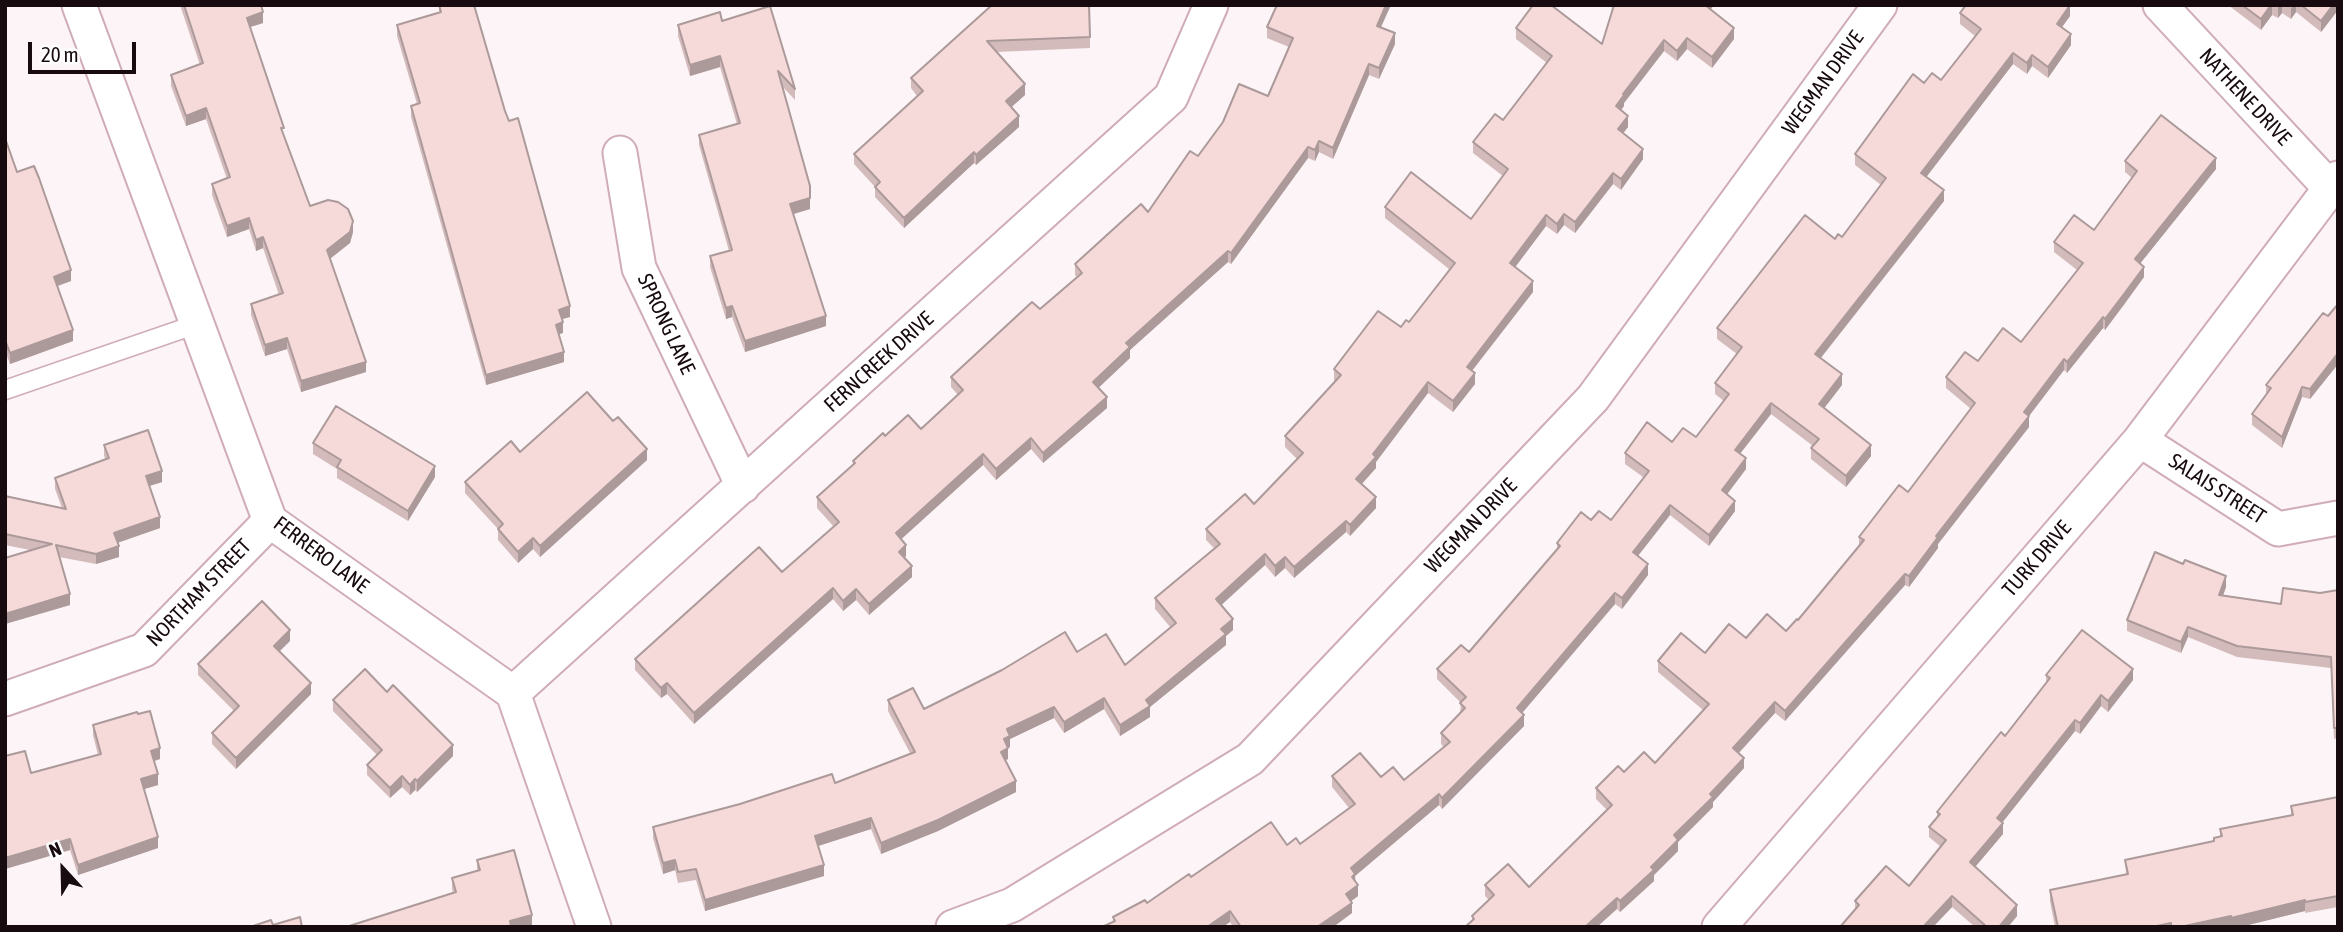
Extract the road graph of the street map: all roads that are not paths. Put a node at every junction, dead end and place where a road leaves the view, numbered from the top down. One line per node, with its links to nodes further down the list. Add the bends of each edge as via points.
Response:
1 (79, 5): 7 (street, FERRERO LANE)
2 (1211, 5): 10 (street, FERNCREEK DRIVE, via 1171,97)
3 (1880, 5): 16 (street, WEGMAN DRIVE, via 1592,398 1250,759 1012,905)
4 (2160, 5): 6 (street, NATHENE DRIVE)
5 (620, 153): 10 (street, SPRONG LANE, via 639,268)
6 (2334, 183): 9 (street, TURK DRIVE)
7 (197, 324): 8 (lane); 12 (street, FERRERO LANE)
8 (5, 390)
9 (2140, 439): 11 (street, SALAIS STREET, via 2278,529); 17 (street, TURK DRIVE)
10 (743, 486): 13 (street, FERNCREEK DRIVE)
11 (2338, 518)
12 (270, 521): 13 (street, FERRERO LANE); 14 (street, NORTHAM STREET, via 144,650)
13 (513, 693): 15 (street)
14 (5, 699)
15 (594, 927)
16 (953, 927)
17 (1719, 927)

